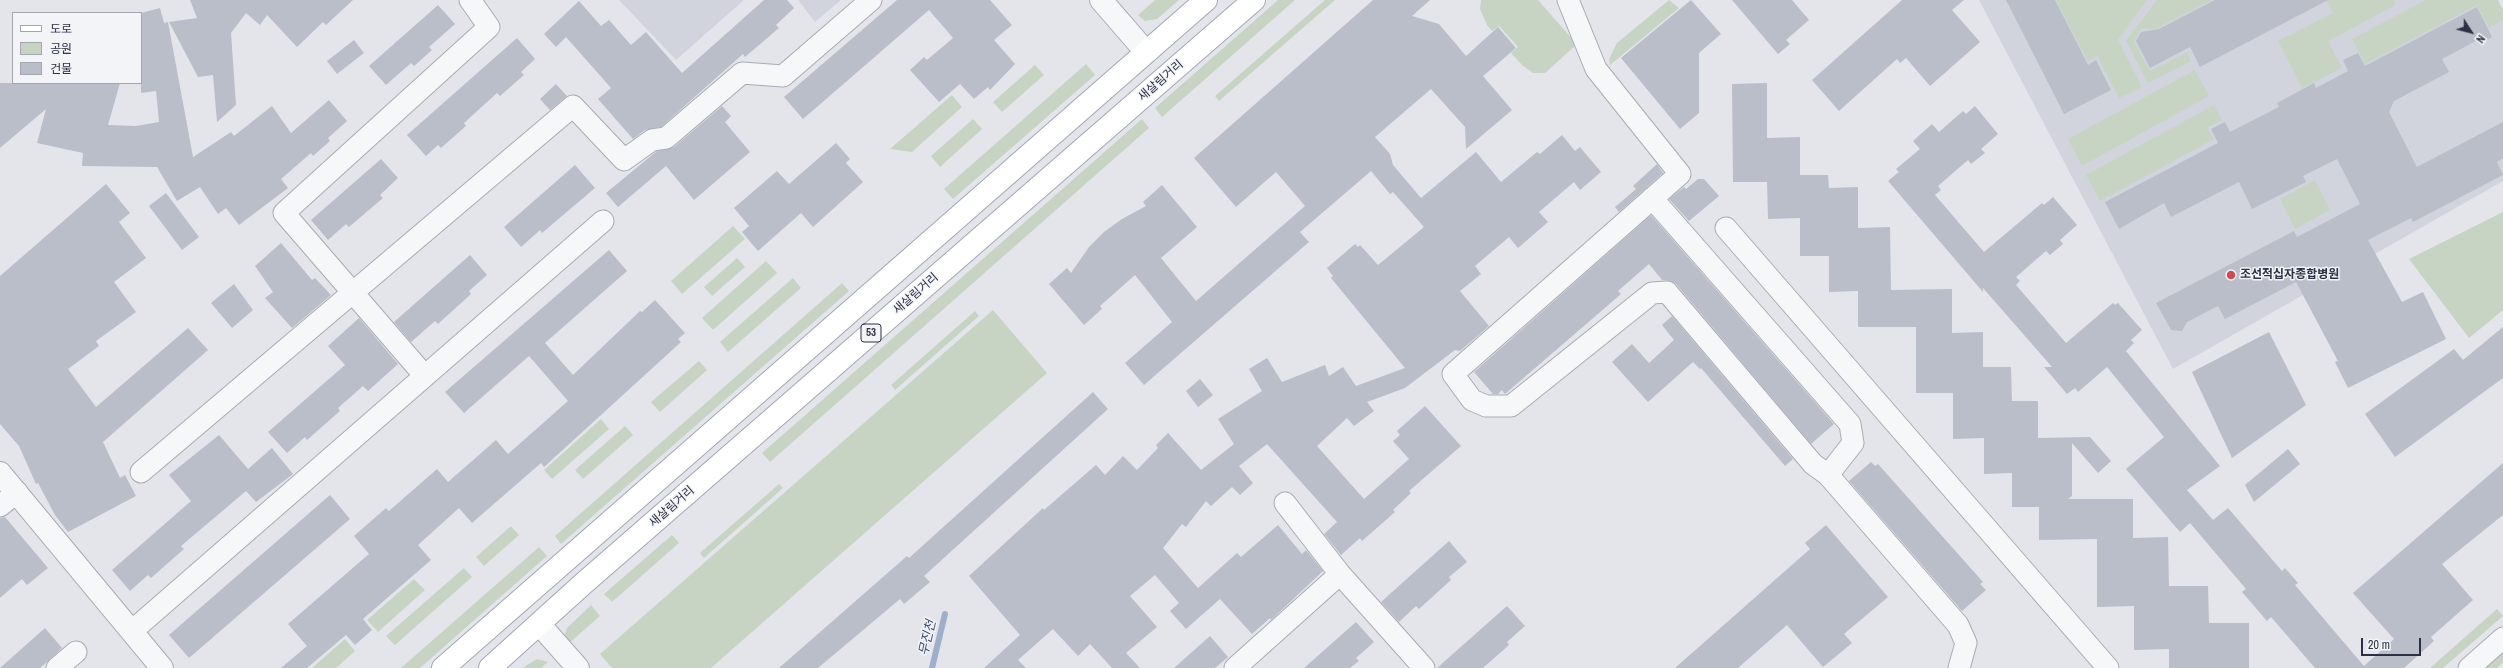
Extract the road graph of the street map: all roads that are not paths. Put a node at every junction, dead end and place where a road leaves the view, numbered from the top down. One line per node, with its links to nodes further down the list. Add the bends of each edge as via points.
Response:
1 (470, 0): 11 (street, via 489,27 284,213)
2 (871, 0): 11 (street, via 783,76 742,73 666,138 652,140 624,160 573,106)
3 (1101, 0): 7 (street)
4 (1206, 0): 7 (main road, 53)
5 (1254, 0): 20 (main road, 새살림거리 / 53, via 596,572)
6 (1568, 0): 8 (street, via 1596,69 1680,174)
7 (1146, 52): 27 (main road, 53)
8 (1652, 198): 15 (street, via 1850,424 1852,443); 15 (street, via 1453,374 1472,400 1486,406 1511,406 1652,293 1667,292 1813,464)
9 (603, 220): 12 (street)
10 (1726, 228): 32 (street)
11 (353, 292): 12 (street); 13 (street)
12 (424, 375): 21 (street)
13 (141, 472)
14 (0, 473): 16 (street)
15 (1828, 475): 31 (street, via 1958,625 1966,643)
16 (16, 492): 18 (street); 21 (street)
17 (1285, 503): 19 (street)
18 (0, 506)
19 (1340, 574): 24 (street); 30 (street)
20 (540, 624): 28 (main road, 새살림거리 / 53); 29 (street)
21 (132, 632): 26 (street)
22 (2503, 638): 33 (street)
23 (76, 652): 25 (street)
24 (1248, 664)
25 (57, 668)
26 (162, 668)
27 (443, 668)
28 (490, 668)
29 (578, 668)
30 (1424, 668)
31 (1959, 668)
32 (2108, 668)
33 (2469, 668)

